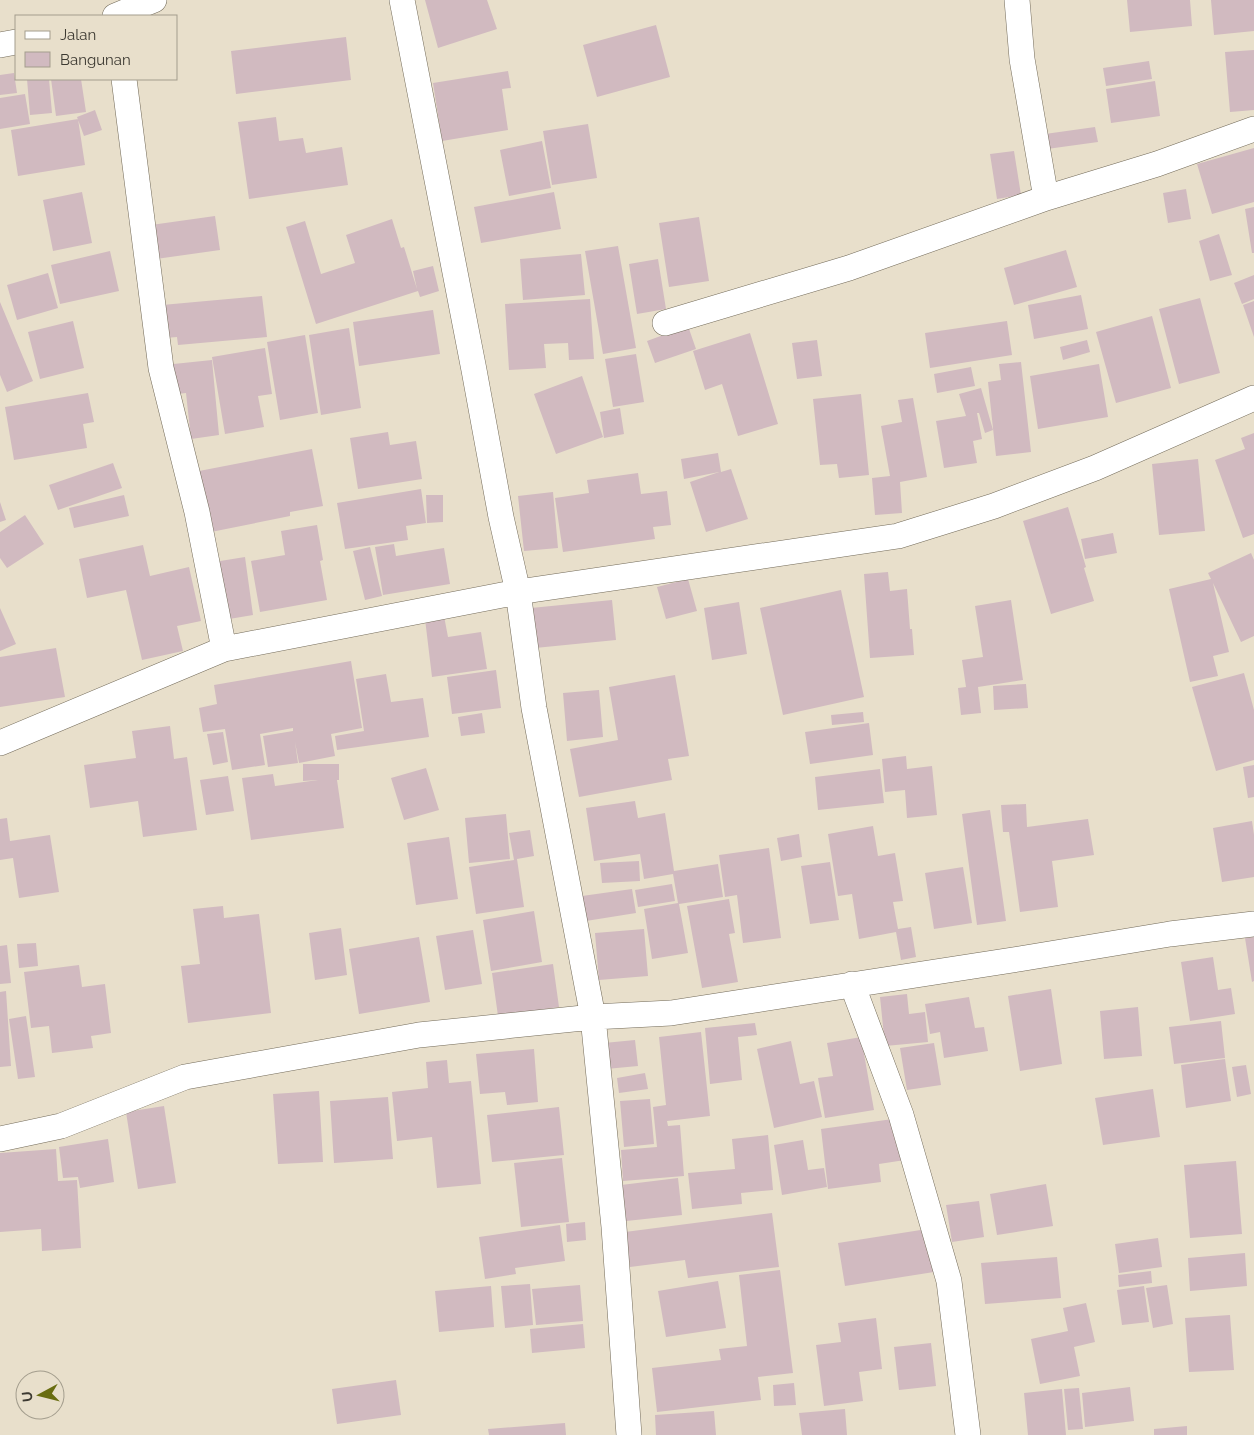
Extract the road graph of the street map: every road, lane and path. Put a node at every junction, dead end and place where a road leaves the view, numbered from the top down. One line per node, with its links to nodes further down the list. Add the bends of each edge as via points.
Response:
1 (109, 0): 5 (street)
2 (154, 0): 6 (street)
3 (402, 0): 14 (street)
4 (1017, 0): 11 (street, via 1022,59)
5 (115, 15)
6 (117, 15)
7 (15, 42): 8 (street)
8 (0, 45)
9 (124, 80): 15 (street, via 161,368 197,512)
10 (1254, 129): 11 (street, via 1157,164)
11 (1046, 198): 12 (street, via 849,268)
12 (665, 323)
13 (1254, 398): 14 (street, via 1095,468 994,506 898,536)
14 (518, 592): 15 (street); 19 (street, via 534,708)
15 (224, 649): 16 (street)
16 (0, 743)
17 (1254, 924): 18 (street, via 1170,934)
18 (852, 984): 19 (street, via 670,1013); 22 (street, via 901,1114 949,1281)
19 (593, 1017): 20 (street, via 419,1035 185,1077 61,1126); 21 (street, via 614,1227)
20 (0, 1139)
21 (629, 1435)
22 (968, 1435)

